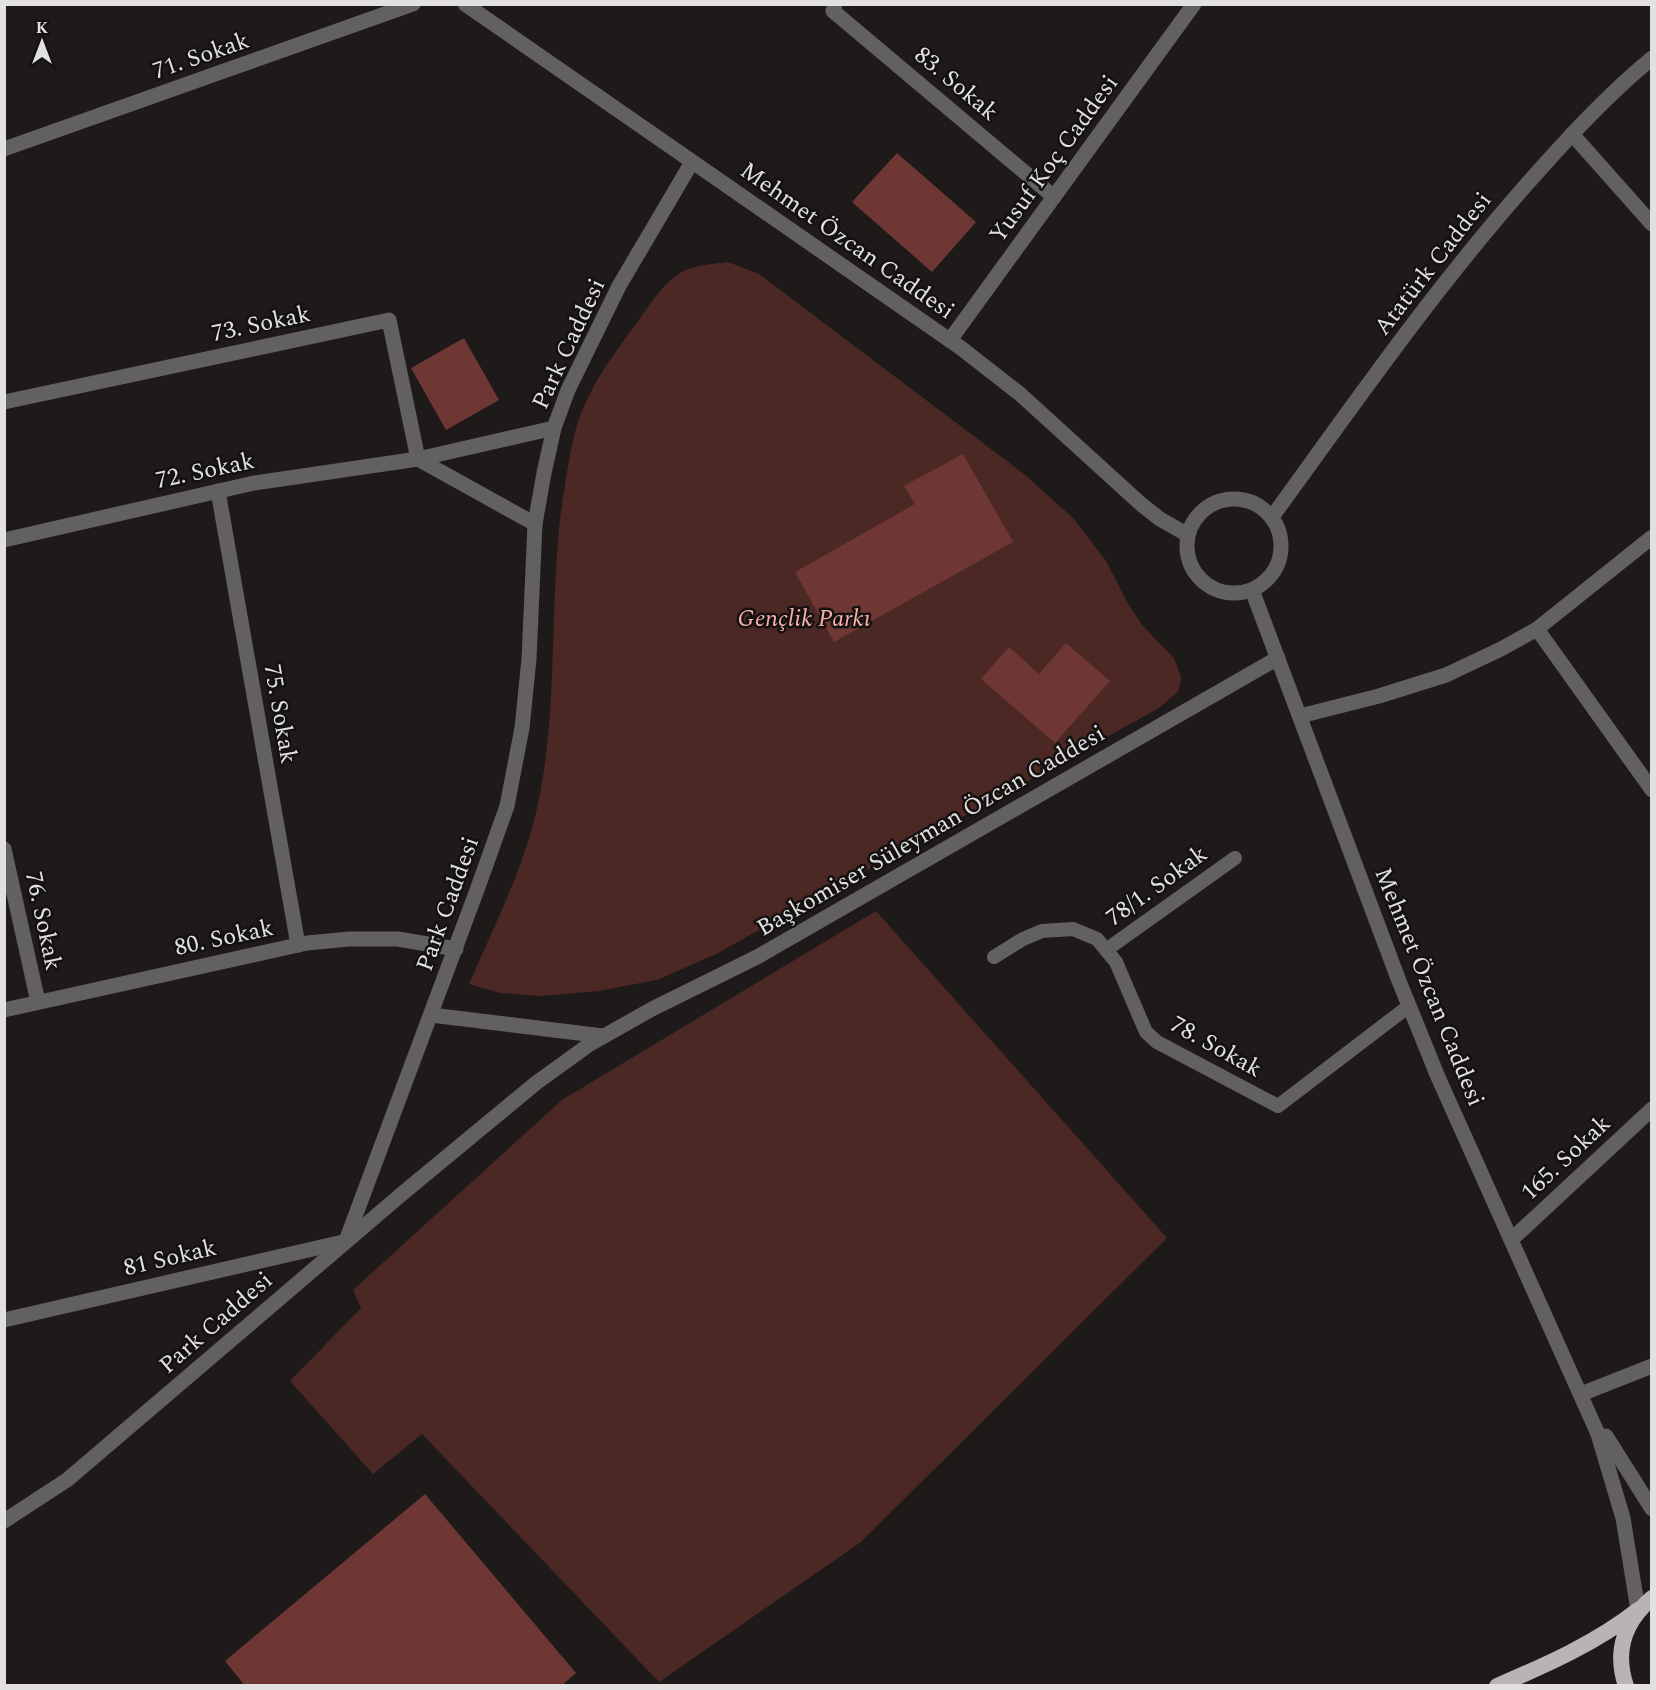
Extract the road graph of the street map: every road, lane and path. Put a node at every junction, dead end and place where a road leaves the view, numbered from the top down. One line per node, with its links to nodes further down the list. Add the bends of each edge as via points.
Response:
1 (413, 4): 7 (street, 71. Sokak)
2 (465, 4): 8 (street, Mehmet Özcan Caddesi)
3 (836, 4): 9 (street, 83. Sokak, via 833,11)
4 (1194, 4): 9 (street, Yusuf Koç Caddesi)
5 (1652, 58): 6 (street, Atatürk Caddesi)
6 (1572, 134): 10 (street); 16 (street, Atatürk Caddesi, via 1489,227 1400,340)
7 (4, 149)
8 (692, 162): 11 (street, Mehmet Özcan Caddesi); 13 (street, Park Caddesi, via 619,286 568,390)
9 (1054, 197): 11 (street, Yusuf Koç Caddesi)
10 (1652, 224)
11 (950, 340): 18 (street, Mehmet Özcan Caddesi, via 1020,394 1142,505)
12 (4, 402): 14 (street, 73. Sokak, via 389,320)
13 (554, 428): 14 (street, 72. Sokak); 17 (street, Park Caddesi)
14 (418, 459): 15 (street, 72. Sokak); 17 (street)
15 (218, 491): 20 (street, 72. Sokak); 28 (street, 75. Sokak)
16 (1272, 517): 18 (street, via 1259,506 1228,499 1201,512); 21 (street, via 1280,532 1279,564 1270,578)
17 (535, 524): 29 (street, Park Caddesi, via 522,728 507,806)
18 (1188, 535): 21 (street, via 1187,553 1200,579 1226,593)
19 (1652, 537): 22 (street)
20 (4, 540)
21 (1252, 590): 23 (street, Mehmet Özcan Caddesi)
22 (1538, 629): 24 (street, via 1446,675); 25 (street)
23 (1278, 658): 24 (street, Mehmet Özcan Caddesi); 36 (street, Başkomiser Süleyman Özcan Caddesi, via 757,957)
24 (1300, 717): 33 (street, Mehmet Özcan Caddesi)
25 (1652, 790)
26 (4, 849): 32 (street, 76. Sokak)
27 (1235, 858): 30 (lane, 78/1. Sokak)
28 (298, 945): 29 (street, 80. Sokak, via 398,939); 32 (street, 80. Sokak)
29 (456, 949): 35 (street, Park Caddesi)
30 (1106, 951): 31 (lane, 78. Sokak, via 1097,939 1073,929 1042,931); 33 (lane, 78. Sokak, via 1116,962 1146,1032 1157,1042 1278,1106)
31 (994, 957)
32 (38, 1002): 34 (street, 80. Sokak)
33 (1409, 1006): 39 (street, Mehmet Özcan Caddesi)
34 (4, 1010)
35 (431, 1015): 36 (street); 40 (street, Park Caddesi)
36 (603, 1036): 40 (street, Başkomiser Süleyman Özcan Caddesi, via 536,1083)
37 (1652, 1109): 38 (street, 165. Sokak)
38 (1644, 1124): 39 (street, 165. Sokak)
39 (1511, 1240): 43 (street, Mehmet Özcan Caddesi)
40 (346, 1241): 41 (street, 81 Sokak); 45 (street, Park Caddesi, via 67,1480)
41 (4, 1320)
42 (1652, 1366): 43 (street)
43 (1581, 1395): 44 (street, Mehmet Özcan Caddesi); 47 (street, Mehmet Özcan Caddesi, via 1598,1434 1623,1518)
44 (1652, 1509)
45 (4, 1521)
46 (1652, 1598): 47 (highway)
47 (1638, 1610): 48 (highway, via 1592,1641); 49 (highway, via 1626,1629 1621,1651)
48 (1497, 1686)
49 (1626, 1686)

